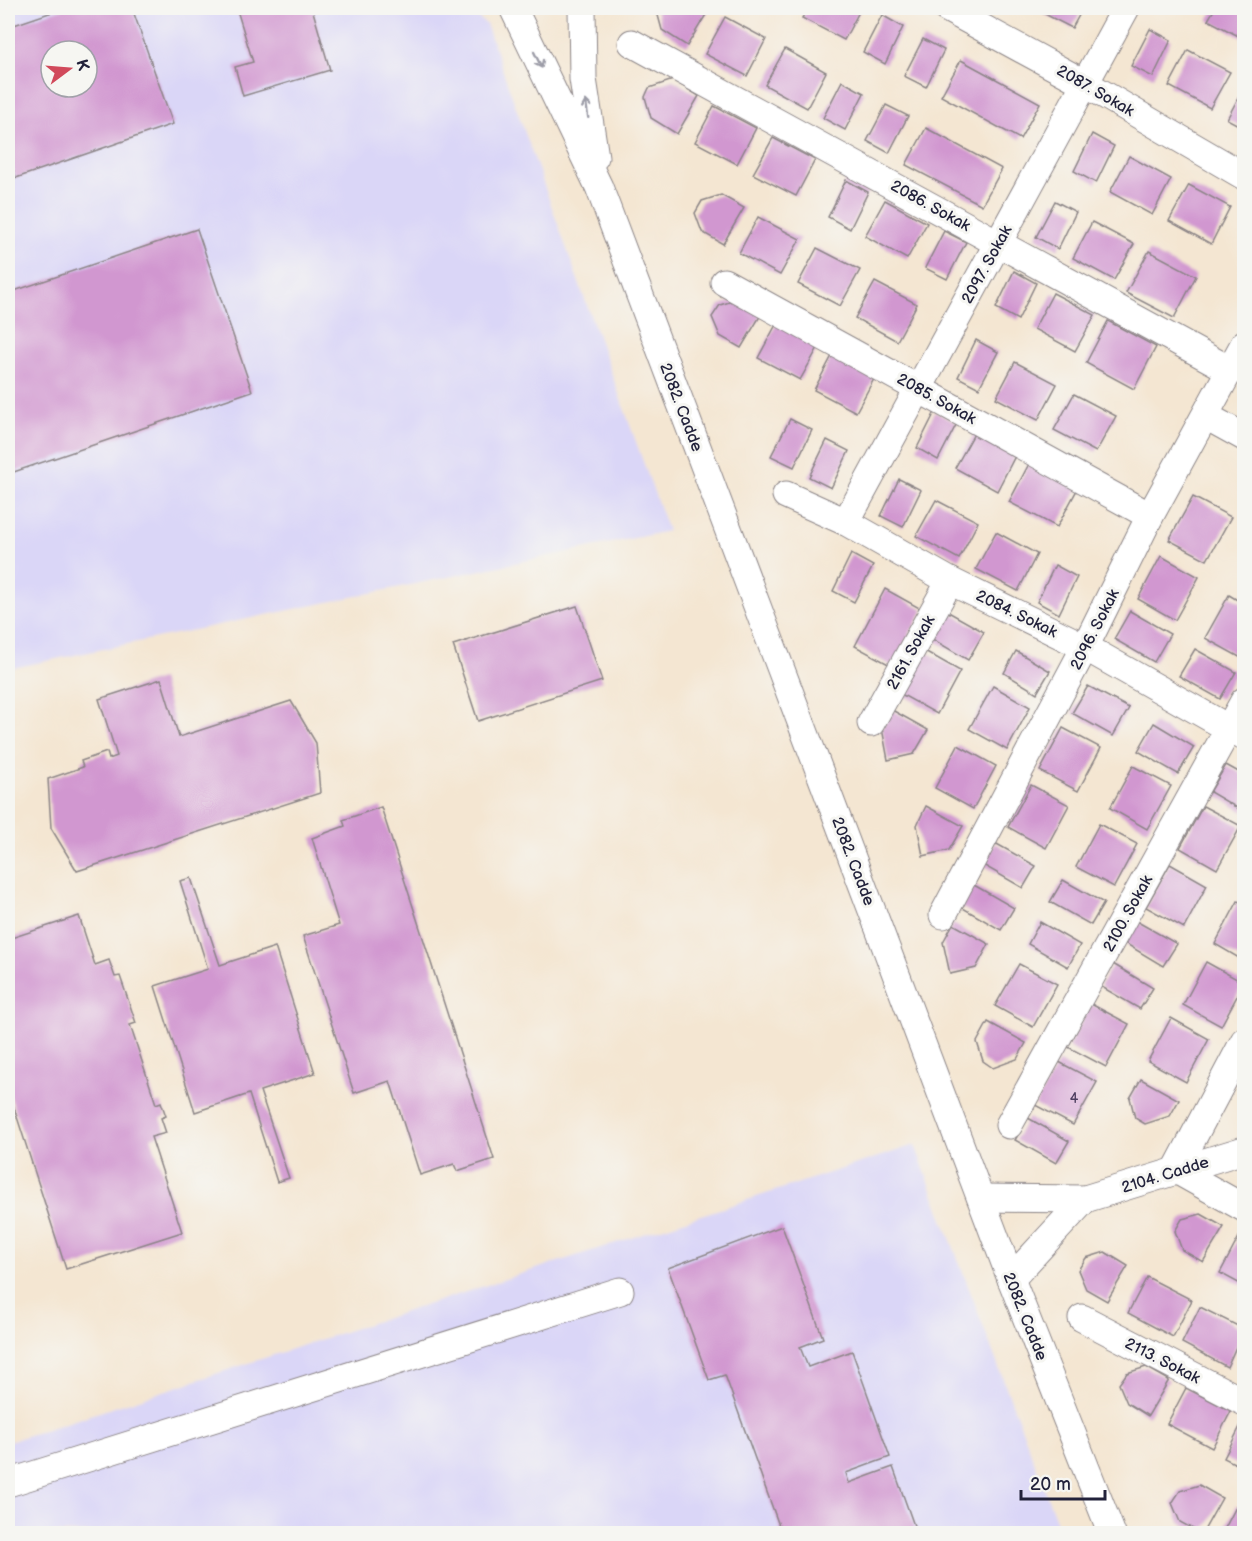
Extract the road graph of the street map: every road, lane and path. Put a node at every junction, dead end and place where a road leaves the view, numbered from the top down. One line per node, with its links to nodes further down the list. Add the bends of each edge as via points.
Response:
1 (513, 8): 8 (street, 2082. Cadde, one-way to 8)
2 (582, 8): 8 (street, 2082. Cadde, one-way to 2, via 583,79)
3 (946, 8): 6 (street, 2087. Sokak)
4 (1126, 8): 6 (street, 2097. Sokak)
5 (632, 43): 9 (street, 2086. Sokak)
6 (1086, 84): 7 (street, 2087. Sokak); 9 (street, 2097. Sokak)
7 (1245, 176)
8 (599, 188): 29 (street, 2082. Cadde)
9 (999, 242): 12 (street, 2086. Sokak); 13 (street, 2097. Sokak)
10 (724, 282): 13 (street, 2085. Sokak)
11 (1245, 344): 12 (street, 2096. Sokak)
12 (1230, 370): 14 (street, 2096. Sokak)
13 (919, 387): 17 (street, 2085. Sokak); 18 (street, 2097. Sokak)
14 (1206, 417): 15 (street); 17 (street, 2096. Sokak)
15 (1245, 437)
16 (786, 495): 18 (street, 2084. Sokak)
17 (1150, 516): 20 (street, 2096. Sokak)
18 (846, 522): 19 (street, 2084. Sokak)
19 (950, 581): 20 (street, 2084. Sokak); 22 (street, 2161. Sokak)
20 (1085, 647): 23 (street, 2084. Sokak); 24 (street, 2096. Sokak)
21 (1245, 701): 23 (street, 2100. Sokak)
22 (871, 723)
23 (1237, 733): 26 (street, 2100. Sokak)
24 (944, 915)
25 (1245, 1041): 28 (street)
26 (1009, 1125)
27 (1245, 1150): 28 (street, 2104. Cadde)
28 (1176, 1170): 30 (street, 2104. Cadde); 31 (street)
29 (981, 1198): 30 (street, 2104. Cadde); 32 (street, 2082. Cadde)
30 (1085, 1199): 32 (street, 2104. Cadde)
31 (1245, 1208)
32 (1011, 1279): 37 (street, 2082. Cadde)
33 (620, 1291): 36 (street)
34 (1082, 1318): 35 (street, 2113. Sokak)
35 (1245, 1402)
36 (8, 1483)
37 (1112, 1533)

